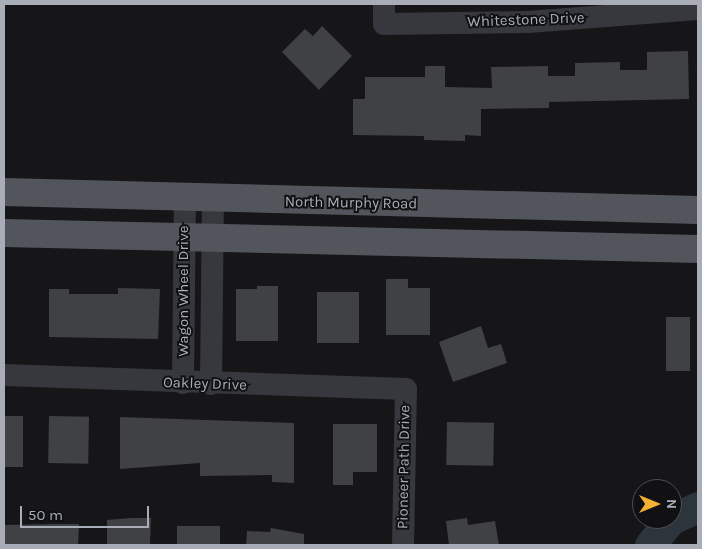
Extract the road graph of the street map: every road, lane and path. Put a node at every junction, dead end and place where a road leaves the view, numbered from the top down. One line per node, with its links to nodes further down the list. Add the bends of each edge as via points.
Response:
1 (698, 8): 2 (street, Whitestone Drive, via 528,22)
2 (384, 14)
3 (4, 192): 4 (main road, North Murphy Road)
4 (185, 199): 5 (main road, North Murphy Road); 8 (street, Wagon Wheel Drive)
5 (213, 200): 6 (main road, North Murphy Road); 9 (street, Wagon Wheel Drive)
6 (698, 210)
7 (4, 233): 8 (main road)
8 (185, 240): 9 (main road); 12 (street, Wagon Wheel Drive)
9 (213, 240): 10 (main road); 13 (street, Wagon Wheel Drive)
10 (698, 249)
11 (4, 375): 12 (street, Oakley Drive)
12 (184, 383): 13 (street, Oakley Drive)
13 (211, 384): 14 (street, Oakley Drive)
14 (406, 389): 15 (street, Pioneer Path Drive)
15 (403, 545)

